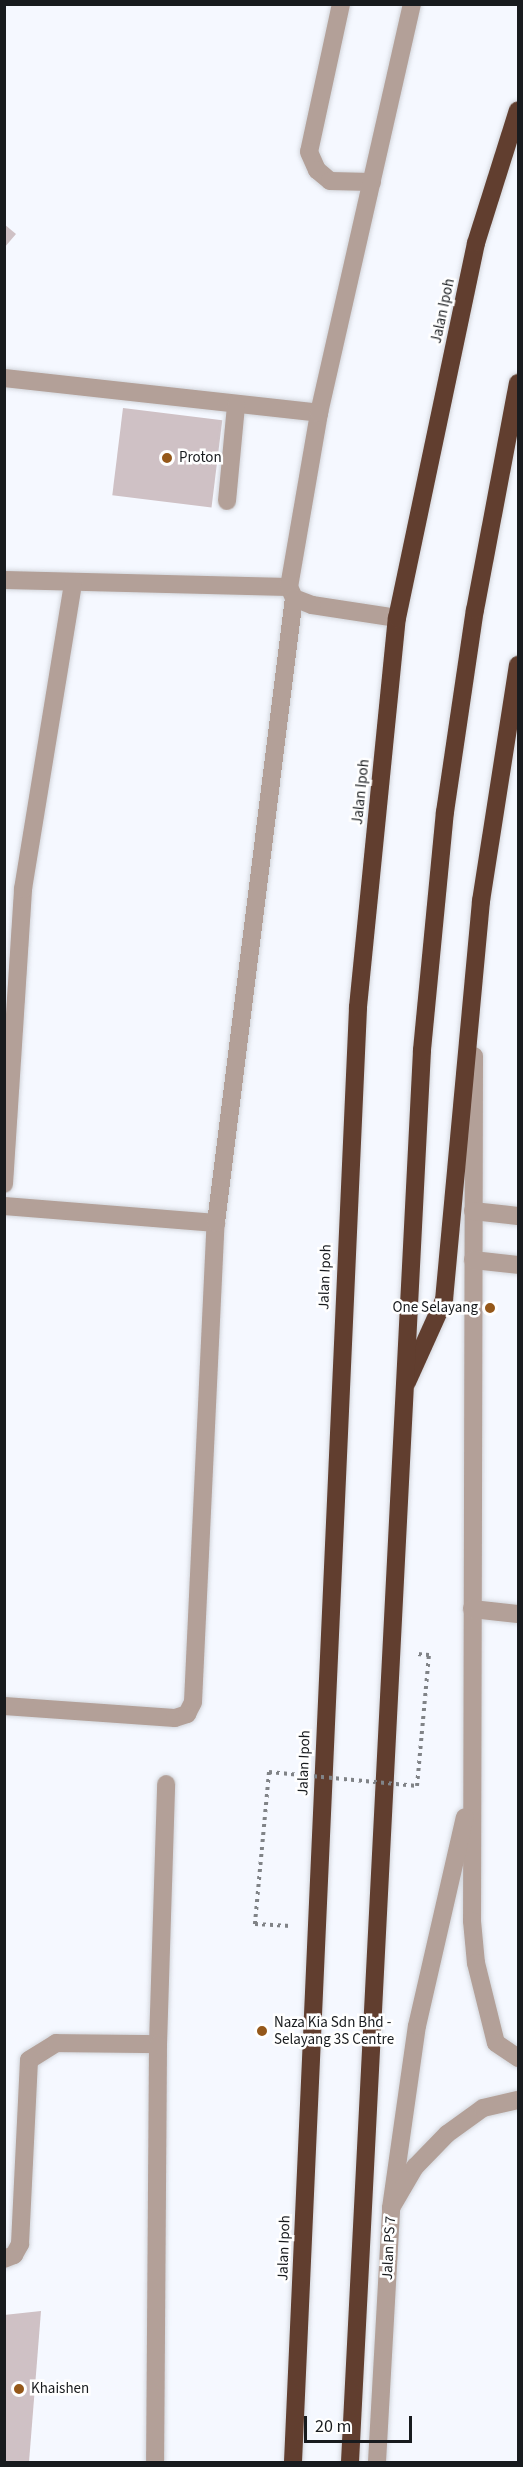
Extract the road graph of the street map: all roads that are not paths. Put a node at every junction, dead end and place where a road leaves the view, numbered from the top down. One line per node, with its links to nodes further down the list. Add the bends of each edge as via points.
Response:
1 (341, 4): 4 (street, via 309,152 317,170 330,181)
2 (412, 4): 4 (street)
3 (519, 110): 13 (highway, Jalan Ipoh, via 476,243)
4 (372, 182): 8 (street)
5 (4, 378): 7 (street)
6 (519, 383): 25 (highway, via 475,610 445,812 422,1050)
7 (236, 405): 8 (street); 9 (street)
8 (319, 413): 12 (street)
9 (227, 501)
10 (4, 580): 11 (street)
11 (73, 583): 12 (street); 18 (street, via 23,890)
12 (291, 592): 13 (street, via 312,604); 22 (street)
13 (397, 618): 37 (highway, Jalan Ipoh, via 358,1007)
14 (519, 665): 15 (highway)
15 (515, 701): 16 (highway)
16 (513, 734): 17 (highway, via 481,901)
17 (474, 982): 20 (street); 25 (highway, via 444,1300)
18 (4, 1184)
19 (4, 1206): 22 (street)
20 (473, 1211): 21 (street); 23 (street)
21 (519, 1216)
22 (216, 1223): 28 (street, via 193,1702 188,1714 175,1718)
23 (473, 1260): 24 (street); 26 (street)
24 (519, 1265)
25 (403, 1392): 38 (highway)
26 (472, 1608): 27 (street); 30 (street)
27 (519, 1614)
28 (4, 1706)
29 (165, 1784): 31 (street)
30 (472, 1786): 32 (street, via 476,1963 496,2043); 34 (street, via 417,2026)
31 (158, 2044): 35 (street, via 56,2043 29,2060 20,2244 14,2255); 36 (street)
32 (519, 2058)
33 (519, 2100): 34 (street, Jalan PS 7, via 483,2108 447,2134 415,2167)
34 (392, 2208): 39 (street, Jalan PS 7)
35 (4, 2259)
36 (155, 2463)
37 (293, 2463)
38 (350, 2463)
39 (377, 2463)

